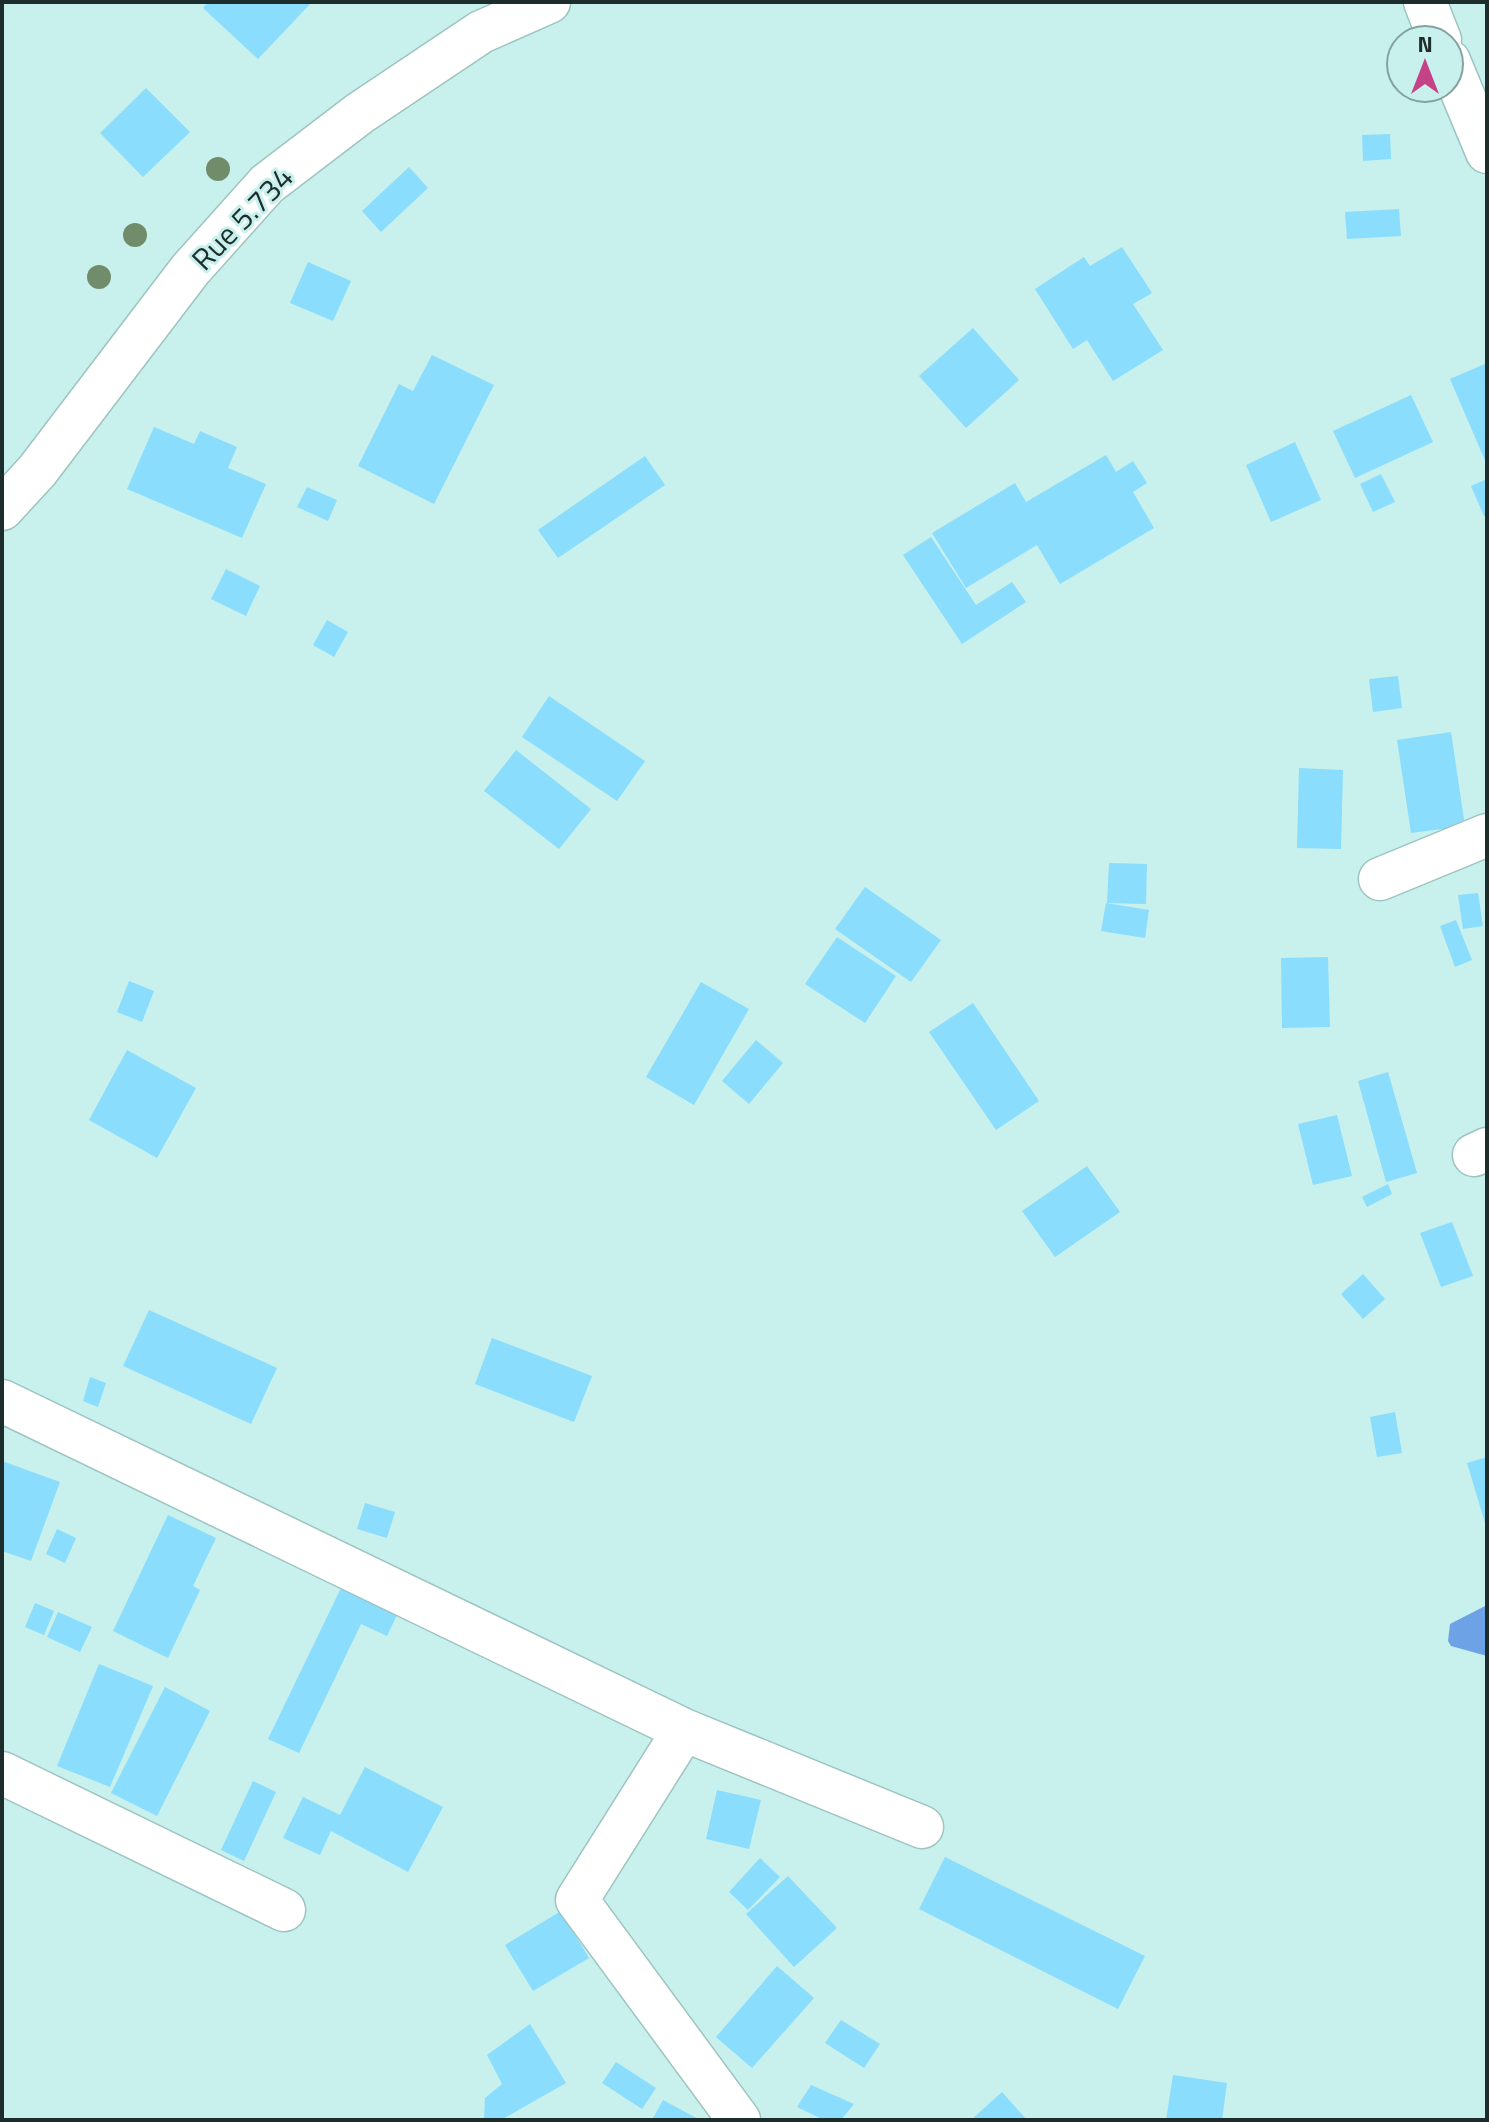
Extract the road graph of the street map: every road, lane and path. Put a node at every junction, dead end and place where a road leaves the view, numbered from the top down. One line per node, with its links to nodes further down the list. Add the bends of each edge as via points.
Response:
1 (549, 2): 6 (street, Rue 5.734, via 481,32 360,113 267,184 190,270 37,471)
2 (1425, 2): 3 (street)
3 (1434, 24)
4 (1465, 99): 5 (street)
5 (1487, 152)
6 (2, 509)
7 (1487, 835): 8 (street)
8 (1380, 879)
9 (2, 1401): 10 (street)
10 (684, 1730): 12 (street); 14 (street, via 577,1900)
11 (2, 1773): 13 (street)
12 (922, 1827)
13 (284, 1910)
14 (739, 2120)

